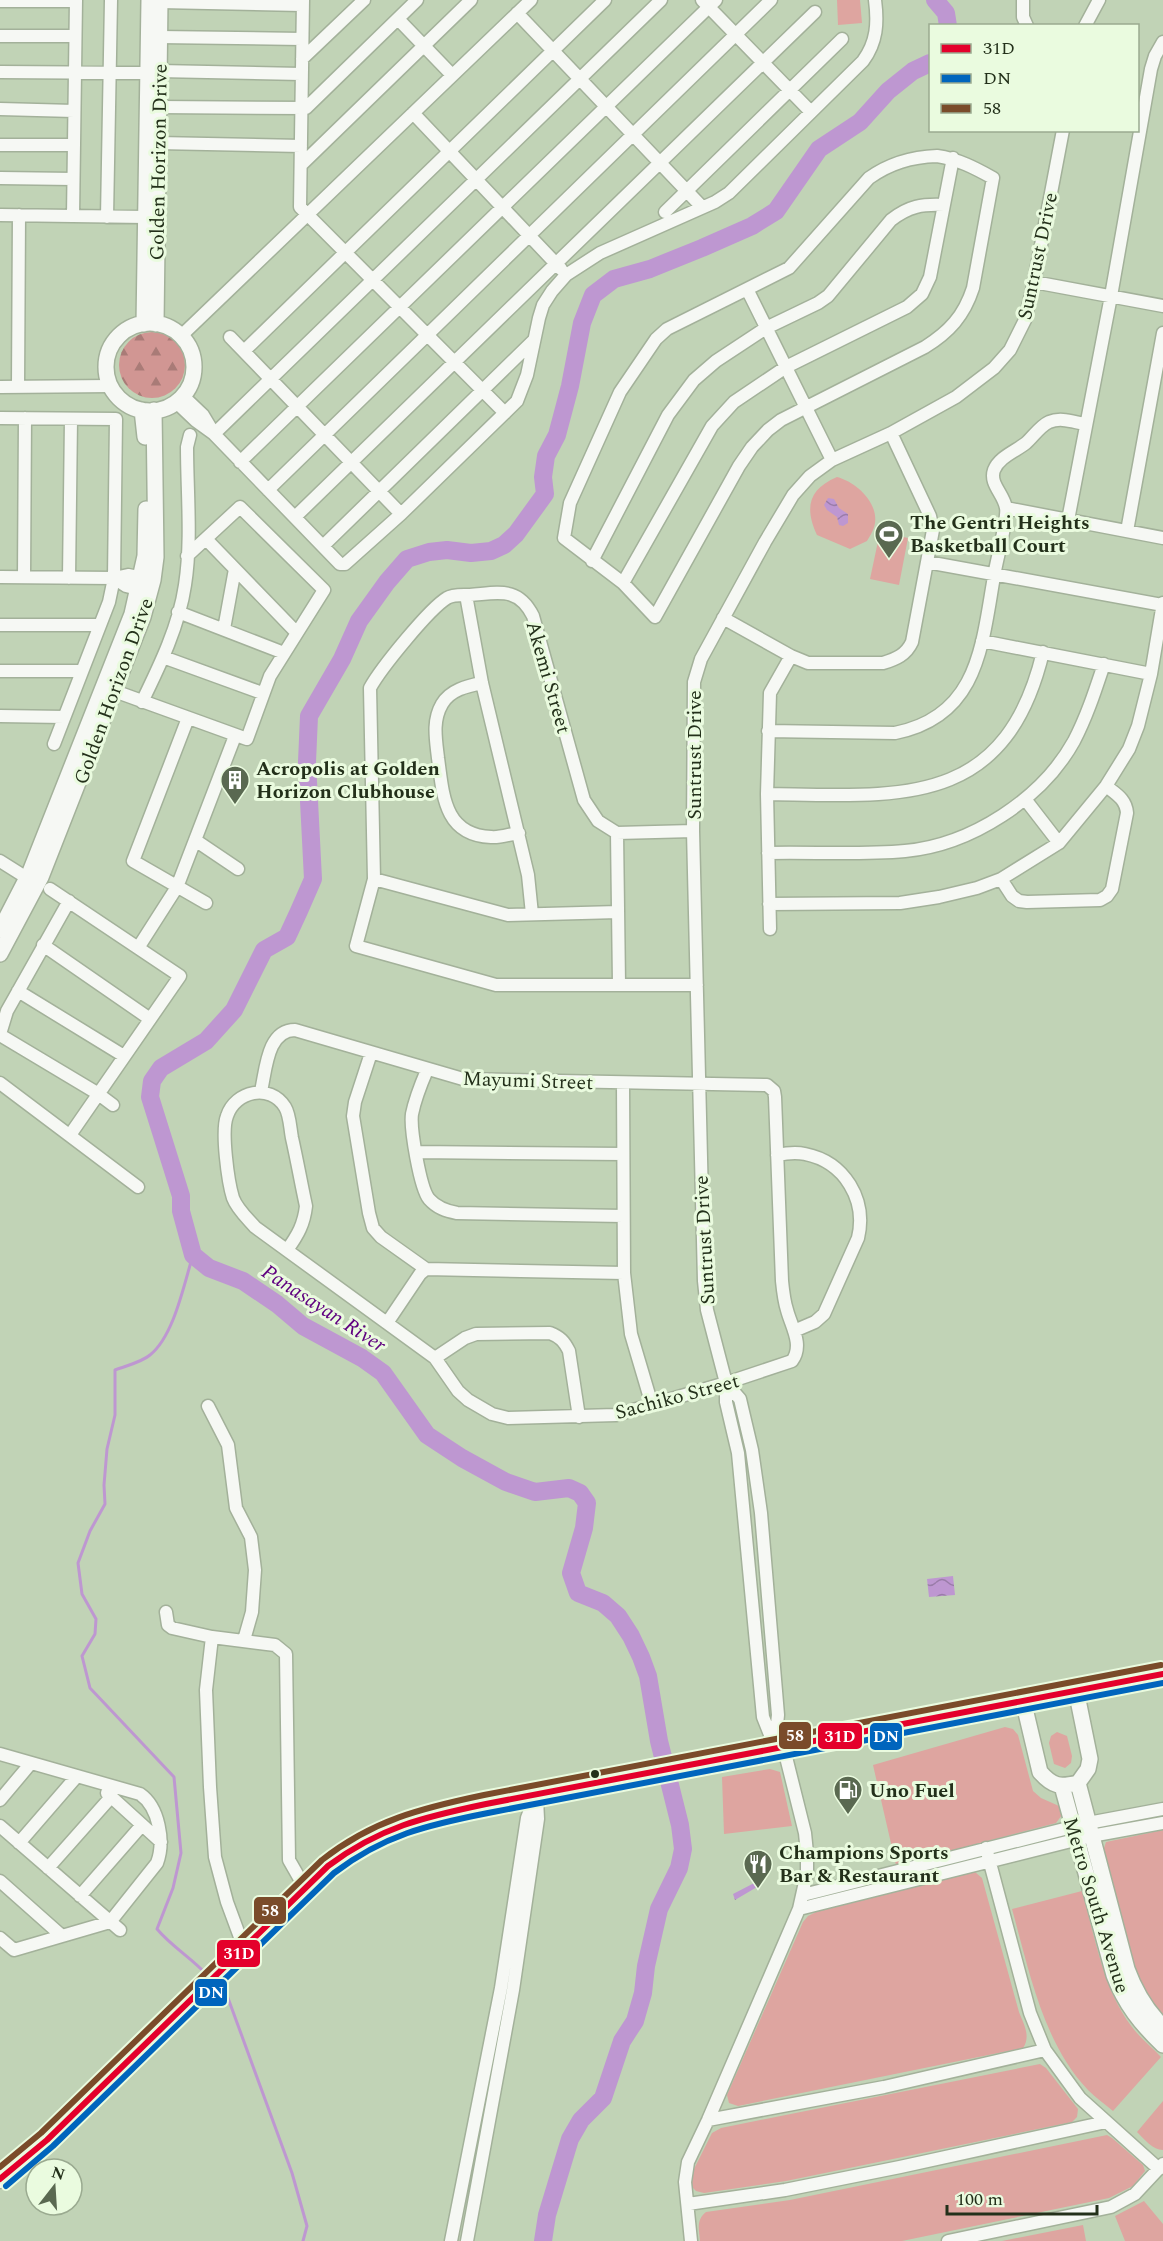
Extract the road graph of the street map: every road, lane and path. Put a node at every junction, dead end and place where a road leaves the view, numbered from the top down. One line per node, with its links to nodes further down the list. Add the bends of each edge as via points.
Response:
1 (0, 0): 13 (street)
2 (111, 0): 36 (street)
3 (364, 0): 31 (street)
4 (417, 0): 19 (street)
5 (471, 0): 29 (street)
6 (531, 0): 18 (street)
7 (605, 0): 30 (street)
8 (661, 0): 40 (street)
9 (771, 0): 22 (street)
10 (875, 0): 47 (street, via 876,30 869,53)
11 (1023, 0): 20 (street)
12 (1099, 0): 21 (street)
13 (76, 1): 24 (street)
14 (156, 1): 15 (street); 25 (street, Golden Horizon Drive); 72 (street, Golden Horizon Drive)
15 (302, 2): 26 (street)
16 (709, 2): 22 (street); 43 (street)
17 (815, 12): 32 (street)
18 (517, 14): 30 (street); 39 (street)
19 (398, 19): 29 (street); 44 (street, via 306,108)
20 (1026, 24)
21 (1086, 24)
22 (736, 35): 32 (street); 50 (street)
23 (0, 36): 24 (street)
24 (75, 36): 35 (street)
25 (159, 37): 26 (street); 33 (street, Golden Horizon Drive)
26 (302, 39): 31 (street)
27 (842, 39): 41 (street)
28 (1163, 42): 80 (street, via 1151,69)
29 (424, 46): 39 (street); 58 (street)
30 (553, 51): 40 (street); 55 (street)
31 (302, 58): 38 (street)
32 (764, 63): 41 (street); 57 (street)
33 (159, 71): 38 (street); 42 (street, Golden Horizon Drive)
34 (0, 72): 35 (street)
35 (74, 73): 36 (street); 46 (street)
36 (109, 73): 37 (street); 71 (street)
37 (141, 73)
38 (302, 74): 44 (street)
39 (452, 75): 48 (street)
40 (579, 79): 43 (street); 61 (street)
41 (790, 91): 47 (street); 62 (street)
42 (159, 107): 44 (street); 51 (street, Golden Horizon Drive)
43 (606, 107): 50 (street); 65 (street)
44 (301, 108): 54 (street)
45 (0, 110): 46 (street)
46 (74, 111): 53 (street)
47 (811, 112): 64 (street, via 729,193)
48 (413, 113): 55 (street); 69 (street)
49 (1063, 132): 78 (street, Suntrust Drive)
50 (633, 136): 57 (street); 73 (street)
51 (158, 143): 54 (street); 83 (street, Golden Horizon Drive)
52 (0, 145): 53 (street)
53 (74, 145): 60 (street)
54 (301, 146): 58 (street)
55 (449, 152): 61 (street); 74 (street)
56 (953, 158): 63 (street); 79 (street, via 920,157 882,169 859,187 798,260); 100 (street, via 993,178 968,304 949,330 932,342)
57 (660, 164): 62 (street); 75 (street)
58 (301, 165): 69 (street, via 300,207)
59 (0, 178): 60 (street)
60 (74, 179): 70 (street)
61 (476, 180): 65 (street); 77 (street)
62 (686, 191): 64 (street); 66 (street)
63 (944, 205): 84 (street, via 921,204 901,212 828,296); 92 (street, via 930,277 916,300)
64 (702, 207): 76 (street, via 600,253)
65 (503, 208): 73 (street); 82 (street)
66 (665, 212)
67 (0, 215): 68 (street)
68 (19, 215): 70 (street); 96 (street)
69 (308, 215): 74 (street); 87 (street)
70 (73, 216): 71 (street)
71 (108, 217): 72 (street)
72 (146, 217): 83 (street, Golden Horizon Drive)
73 (530, 236): 75 (street); 86 (street)
74 (345, 253): 77 (street); 90 (street)
75 (556, 264): 76 (street); 91 (street)
76 (566, 275): 89 (street, via 543,306)
77 (372, 280): 82 (street); 93 (street)
78 (1034, 282): 80 (street); 107 (street, Suntrust Drive, via 1019,334 994,368 956,398)
79 (747, 289): 84 (street); 125 (street, via 667,329 620,392 570,503 564,538)
80 (1111, 296): 81 (street); 106 (street)
81 (1163, 306)
82 (400, 308): 86 (street); 99 (street)
83 (150, 324): 87 (street, via 170,328); 94 (street, via 122,333 111,346 106,362)
84 (766, 328): 92 (street); 125 (street, via 710,365 680,396)
85 (1163, 333): 120 (street)
86 (428, 335): 91 (street); 110 (street)
87 (181, 336): 98 (street, via 194,362 191,384)
88 (230, 337): 90 (street)
89 (534, 340): 97 (street); 102 (street, via 522,390)
90 (244, 351): 93 (street)
91 (455, 363): 97 (street); 113 (street)
92 (786, 367): 100 (street); 133 (street, via 734,402 712,426)
93 (270, 379): 99 (street); 108 (street)
94 (111, 386): 96 (street); 101 (street, via 120,399)
95 (0, 387): 96 (street)
96 (18, 387)
97 (482, 390): 102 (street); 115 (street)
98 (179, 399): 101 (street); 108 (street, via 195,421)
99 (298, 407): 110 (street); 112 (street)
100 (806, 407): 111 (street); 133 (street, via 781,420 752,447 655,616)
101 (148, 410): 134 (street, Golden Horizon Drive, via 157,532)
102 (504, 413): 117 (street)
103 (0, 418): 104 (street)
104 (25, 418): 105 (street); 130 (street)
105 (71, 419): 131 (street); 132 (street, via 116,419)
106 (1085, 424): 116 (street, via 1060,419 1047,422 999,462 993,480); 119 (street)
107 (891, 433): 111 (street, Suntrust Drive); 126 (street, via 930,516 933,530)
108 (214, 434): 112 (street)
109 (189, 435): 124 (street)
110 (325, 435): 113 (street); 114 (street)
111 (832, 460): 138 (street, Suntrust Drive, via 793,495)
112 (240, 462): 114 (street)
113 (352, 462): 115 (street); 118 (street)
114 (268, 490): 118 (street)
115 (379, 491): 117 (street); 123 (street)
116 (1006, 508): 119 (street); 128 (street)
117 (401, 514): 123 (street, via 345,564 340,564)
118 (295, 517): 123 (street)
119 (1068, 520): 120 (street)
120 (1127, 531): 121 (street)
121 (1163, 538)
122 (206, 539): 124 (street); 127 (street); 142 (street, via 240,507 324,590)
123 (323, 546)
124 (187, 556): 137 (street)
125 (592, 561): 133 (street)
126 (927, 562): 128 (street); 146 (street, via 912,642 903,654 883,663 820,664)
127 (235, 569): 141 (street); 142 (street)
128 (994, 573): 136 (street); 143 (street)
129 (0, 577): 130 (street)
130 (24, 577): 131 (street)
131 (69, 578): 132 (street)
132 (114, 578): 134 (street, via 128,575); 140 (street)
133 (623, 583)
134 (146, 585): 153 (street, Golden Horizon Drive, via 132,614)
135 (466, 595): 152 (street); 167 (street, Akemi Street, via 501,592 513,594 526,603 584,800 598,821); 174 (street, Akemi Street, via 449,596 436,607 378,673 370,688)
136 (1163, 604): 151 (street)
137 (178, 612): 141 (street); 147 (street)
138 (723, 618): 146 (street); 165 (street, Suntrust Drive, via 694,682)
139 (0, 625): 140 (street)
140 (99, 626): 150 (street)
141 (224, 629): 145 (street)
142 (297, 633): 145 (street)
143 (982, 641): 144 (street); 159 (street, via 975,669 954,701 929,722 913,729 875,734)
144 (1043, 652): 148 (street); 163 (street, via 1036,682 1010,730 993,751 952,780 909,792 871,795)
145 (284, 653): 154 (street)
146 (791, 656): 159 (street, via 770,693)
147 (163, 657): 154 (street); 155 (street)
148 (1104, 664): 151 (street); 164 (street, via 1091,705 1073,742)
149 (0, 671): 150 (street)
150 (82, 671): 157 (street)
151 (1151, 674): 162 (street, via 1129,749)
152 (482, 683): 166 (street); 166 (street, via 460,688 443,702 437,716 435,732 444,802 454,822 471,832 491,837)
153 (109, 690): 155 (street); 173 (street, Golden Horizon Drive); 187 (street, Golden Horizon Drive, via 41,878)
154 (262, 693): 160 (street, via 247,740)
155 (142, 702): 158 (street)
156 (0, 716): 157 (street)
157 (64, 717): 161 (street)
158 (188, 718): 160 (street); 176 (street, via 133,861)
159 (768, 731): 163 (street)
160 (235, 736): 168 (street)
161 (54, 744)
162 (1106, 786): 169 (street); 175 (street, via 1122,799 1127,813 1112,889 1107,896 1100,900 1027,902 1012,896)
163 (767, 794): 170 (street)
164 (1025, 800): 169 (street); 170 (street, via 979,828 944,843 905,851)
165 (693, 831): 167 (street); 189 (street, Suntrust Drive)
166 (519, 833): 182 (street)
167 (617, 833): 181 (street)
168 (195, 840): 172 (street); 176 (street)
169 (1059, 843): 175 (street)
170 (768, 853): 180 (street)
171 (0, 861): 173 (street)
172 (238, 869)
173 (27, 878): 184 (street, Golden Horizon Drive)
174 (374, 879): 182 (street, via 508,915); 188 (street, Akemi Street, via 356,946 496,985)
175 (1001, 879): 180 (street, via 977,888 900,903)
176 (177, 887): 179 (street); 186 (street)
177 (50, 889): 178 (street)
178 (69, 901): 185 (street); 186 (street)
179 (206, 903)
180 (769, 904): 183 (street)
181 (618, 912): 182 (street); 188 (street)
182 (532, 914)
183 (770, 929)
184 (0, 930)
185 (43, 945): 190 (street); 191 (street)
186 (138, 948): 191 (street, via 180,976)
187 (0, 954)
188 (619, 984): 189 (street)
189 (697, 985): 198 (street, Suntrust Drive)
190 (18, 992): 192 (street); 194 (street)
191 (150, 1019): 194 (street)
192 (0, 1034): 200 (street)
193 (371, 1053): 195 (street, Mayumi Street); 199 (street, Mayumi Street, via 287,1030 271,1048); 209 (street, via 353,1116 369,1213 373,1228 381,1237)
194 (124, 1056): 200 (street)
195 (427, 1070): 197 (street, Mayumi Street, via 462,1079); 203 (street, via 412,1116)
196 (0, 1083): 202 (street)
197 (623, 1083): 198 (street, Mayumi Street); 204 (street)
198 (699, 1084): 205 (street, Mayumi Street, via 763,1084 772,1088 776,1097); 214 (street, Suntrust Drive, via 707,1310)
199 (261, 1091): 208 (street, via 278,1099 287,1112 306,1206 299,1233); 208 (street, Sachiko Street, via 248,1095 227,1113 225,1149 233,1199 255,1227)
200 (97, 1093): 201 (street); 202 (street)
201 (113, 1106)
202 (70, 1135): 206 (street)
203 (416, 1152): 204 (street); 207 (street, via 428,1198 447,1211)
204 (623, 1154): 207 (street)
205 (777, 1155): 212 (street, via 782,1281); 212 (street, via 806,1154 822,1159 843,1175 856,1192 861,1208 858,1238 824,1314)
206 (138, 1187)
207 (623, 1216): 210 (street)
208 (287, 1250): 211 (street, Sachiko Street)
209 (426, 1269): 210 (street); 211 (street)
210 (624, 1273): 215 (street, via 631,1334)
211 (387, 1323): 213 (street, Sachiko Street)
212 (794, 1332): 214 (street, Sachiko Street, via 798,1347 792,1361)
213 (435, 1358): 217 (street, Sachiko Street, via 463,1395 492,1414 508,1418); 217 (street, via 476,1334 558,1336 569,1351)
214 (726, 1383): 215 (street, Sachiko Street); 224 (street, Suntrust Drive, via 740,1399 752,1450 761,1513)
215 (652, 1405): 217 (street, Sachiko Street, via 616,1415)
216 (208, 1406): 220 (street, via 228,1445 236,1508 251,1537 255,1570 252,1612)
217 (579, 1418)
218 (166, 1612): 219 (street, via 172,1628)
219 (212, 1637): 220 (street); 253 (street, via 206,1690 215,1857)
220 (244, 1640): 245 (street, via 275,1645 286,1654 289,1860)
221 (1163, 1674): 222 (main road)
222 (1076, 1690): 223 (main road); 229 (street, via 1090,1759 1089,1769)
223 (1023, 1700): 224 (main road); 230 (street, via 1040,1772)
224 (779, 1746): 231 (main road); 246 (street, Suntrust Drive, via 805,1833 807,1873)
225 (0, 1755): 226 (street)
226 (31, 1763): 227 (street); 233 (street)
227 (77, 1776): 228 (street); 240 (street)
228 (93, 1780): 232 (street); 239 (street, via 149,1800)
229 (1078, 1783): 230 (street); 238 (street, Metro South Avenue)
230 (1062, 1786): 238 (street, Metro South Avenue)
231 (536, 1794): 245 (main road, via 448,1811 392,1827 350,1850); 262 (street, via 527,1818 501,1988); 263 (street, via 538,1819 513,1990)
232 (111, 1797): 236 (street); 243 (street)
233 (0, 1800)
234 (1163, 1809): 238 (street)
235 (1163, 1823): 238 (street)
236 (142, 1825): 239 (street); 247 (street)
237 (0, 1826): 240 (street)
238 (1082, 1832): 241 (street); 242 (street); 254 (street, Metro South Avenue, via 1134,1989); 255 (street, Metro South Avenue, via 1121,1994)
239 (161, 1842): 249 (street, via 157,1863)
240 (19, 1843): 243 (street)
241 (986, 1848): 242 (street); 246 (street)
242 (989, 1862): 248 (street); 256 (street, via 1030,2013)
243 (48, 1868): 247 (street)
244 (0, 1881): 251 (street)
245 (305, 1888): 253 (main road)
246 (803, 1895): 248 (street, Suntrust Drive)
247 (80, 1896): 249 (street)
248 (799, 1909): 257 (street, Suntrust Drive)
249 (110, 1922): 250 (street); 251 (street)
250 (120, 1930)
251 (62, 1936): 252 (street, via 14,1950)
252 (0, 1938)
253 (240, 1952): 260 (main road, via 47,2140)
254 (1163, 2027)
255 (1163, 2046)
256 (1045, 2050): 257 (street, via 884,2087); 258 (street, via 1080,2098)
257 (708, 2120): 261 (street, Suntrust Drive, via 688,2162)
258 (1106, 2122): 259 (street); 261 (street, via 785,2190)
259 (1161, 2167): 265 (street, via 1135,2194 1112,2207)
260 (0, 2179)
261 (688, 2204): 264 (street, Suntrust Drive)
262 (451, 2241)
263 (467, 2241)
264 (691, 2241)
265 (948, 2241)

